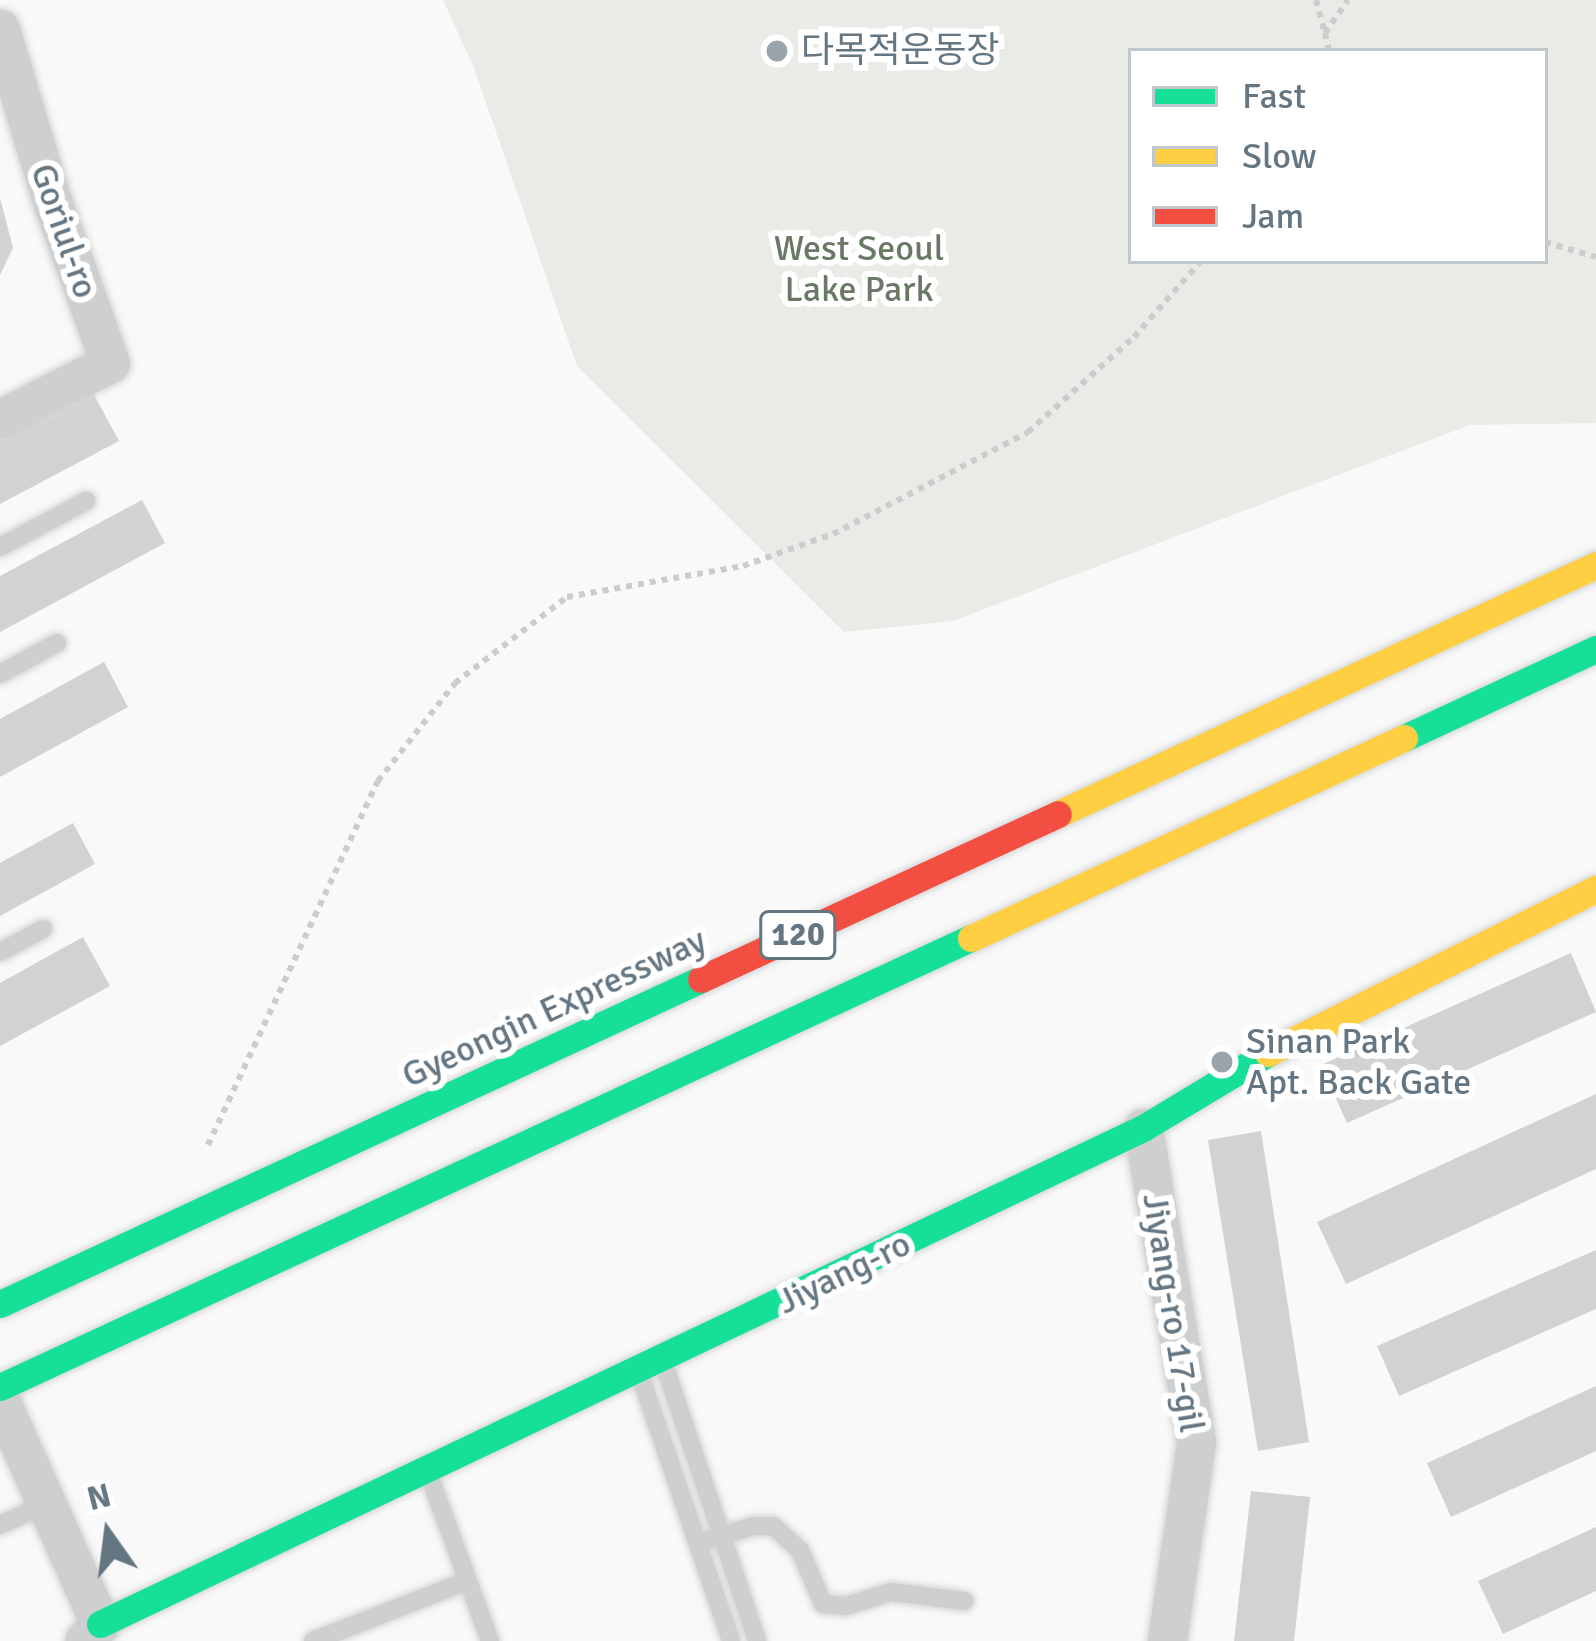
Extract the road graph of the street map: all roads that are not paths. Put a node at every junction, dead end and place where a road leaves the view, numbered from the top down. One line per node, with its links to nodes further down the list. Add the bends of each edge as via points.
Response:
1 (0, 29): 2 (street, Goriul-ro, via 110,363)
2 (0, 419)
3 (86, 501): 4 (lane)
4 (0, 547)
5 (1596, 566): 13 (main road, Gyeongin Expressway / 120)
6 (56, 643): 8 (lane)
7 (1596, 649): 15 (main road, 120)
8 (0, 674)
9 (1596, 889): 12 (main road, Jiyang-ro, via 1277,1048)
10 (44, 929): 11 (lane)
11 (0, 952)
12 (1143, 1128): 14 (main road, Jiyang-ro); 29 (street, Jiyang-ro 17-gil, via 1196,1442)
13 (0, 1304)
14 (651, 1366): 17 (main road, Jiyang-ro); 20 (lane); 21 (lane)
15 (0, 1387)
16 (0, 1400): 18 (street)
17 (428, 1471): 22 (lane); 24 (main road, Jiyang-ro)
18 (40, 1489): 19 (lane); 24 (street)
19 (0, 1525)
20 (722, 1536): 21 (lane); 23 (lane, via 754,1526 787,1534 824,1604 891,1592); 28 (lane)
21 (698, 1544): 27 (lane)
22 (467, 1581): 25 (lane); 26 (lane)
23 (964, 1601)
24 (92, 1632)
25 (313, 1641)
26 (490, 1641)
27 (731, 1641)
28 (757, 1641)
29 (1167, 1641)

